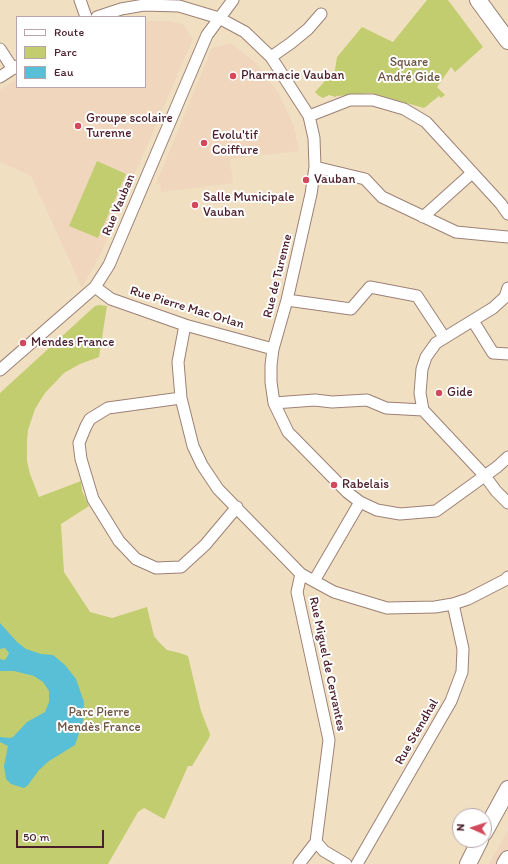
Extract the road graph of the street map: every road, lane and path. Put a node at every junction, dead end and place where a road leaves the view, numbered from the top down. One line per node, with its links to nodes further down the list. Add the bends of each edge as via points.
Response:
1 (80, 0): 5 (street)
2 (233, 0): 7 (street, Rue Vauban)
3 (478, 0): 8 (main road)
4 (321, 14): 10 (street, via 308,29)
5 (86, 16)
6 (100, 16): 7 (street, Rue de Turenne, via 144,5 179,6)
7 (219, 18): 10 (street, Rue de Turenne, via 245,32); 19 (street, Rue Vauban, via 207,35 109,265)
8 (508, 41)
9 (0, 49): 11 (street)
10 (271, 57): 13 (street, Rue de Turenne)
11 (15, 67): 12 (street)
12 (0, 77)
13 (309, 116): 14 (street, Rue de Turenne, via 314,138); 15 (street, via 350,100 373,100 404,109 426,122)
14 (315, 167): 17 (street, via 365,179 382,197); 21 (street, Rue de Turenne)
15 (472, 173): 16 (street); 17 (street)
16 (508, 214)
17 (423, 217): 18 (street, via 456,232)
18 (508, 237)
19 (95, 287): 23 (street, Rue Pierre Mac Orlan, via 111,299); 27 (street, Rue Vauban)
20 (508, 288): 22 (street, via 505,297 493,308)
21 (287, 300): 24 (street, via 351,309 370,287 417,296); 25 (street, Rue de Turenne)
22 (472, 321): 24 (street); 26 (street, via 493,353)
23 (185, 325): 25 (street, Rue Pierre Mac Orlan); 28 (street, via 178,362)
24 (444, 338): 30 (street, via 436,343 426,356 422,369 420,393)
25 (273, 349): 29 (street, Rue de Turenne, via 270,382)
26 (508, 354)
27 (0, 370)
28 (181, 398): 35 (street, via 193,446 202,465 218,489); 35 (street, via 108,408 90,419 79,444 93,499 119,541 136,559 156,568 180,567 204,545)
29 (274, 403): 30 (street, via 366,400 386,408); 33 (street, Rue de Turenne, via 288,432)
30 (423, 410): 32 (street)
31 (508, 458): 32 (street, Rue de Turenne)
32 (485, 476): 33 (street, Rue de Turenne, via 436,511 400,514 377,510); 34 (street)
33 (360, 502): 38 (street)
34 (508, 503)
35 (237, 507): 36 (street)
36 (301, 574): 38 (street); 42 (street, Rue Miguel de Cervantes, via 297,592 329,740)
37 (508, 577): 39 (street, via 468,599)
38 (314, 581): 39 (street, via 334,592 387,608 435,608)
39 (453, 604): 47 (street, Rue Stendhal, via 463,649 462,672 451,701)
40 (508, 788): 41 (main road)
41 (492, 818)
42 (316, 842): 45 (street); 46 (street, via 324,851)
43 (476, 848): 48 (main road)
44 (508, 859): 49 (main road)
45 (299, 864)
46 (346, 864)
47 (357, 864)
48 (468, 864)
49 (505, 864)

